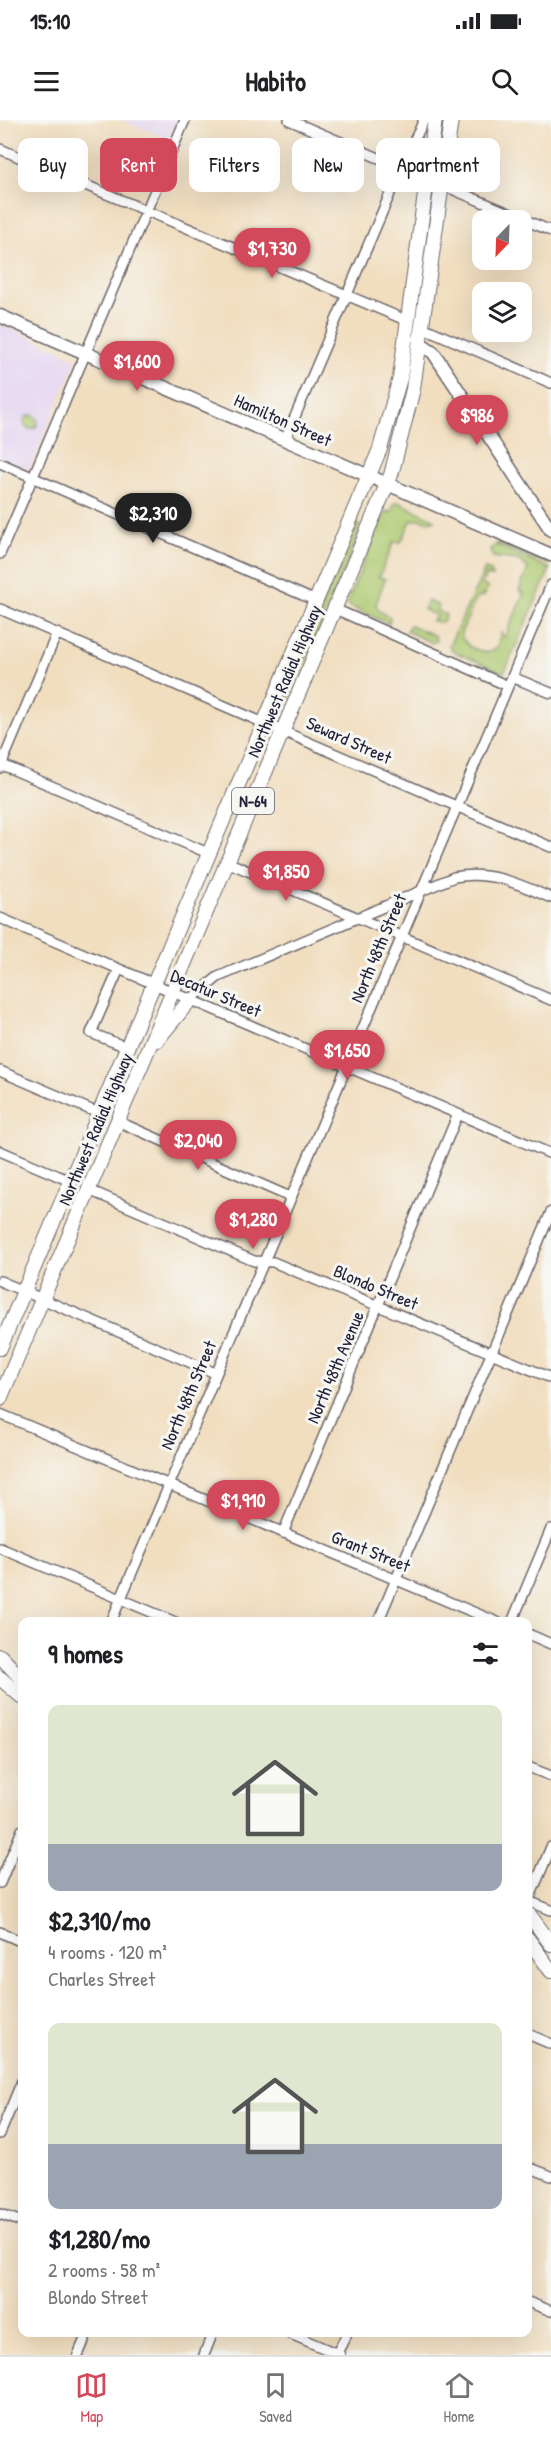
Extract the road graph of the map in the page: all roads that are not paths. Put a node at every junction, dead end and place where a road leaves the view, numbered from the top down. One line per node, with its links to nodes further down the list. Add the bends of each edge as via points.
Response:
1 (185, 120): 15 (street)
2 (290, 120): 10 (street)
3 (424, 120): 6 (street)
4 (435, 120): 7 (main road, Northwest Radial Highway / N-64)
5 (451, 120): 8 (main road, Northwest Radial Highway / N-64)
6 (415, 138)
7 (433, 138)
8 (449, 138)
9 (0, 149): 15 (street)
10 (376, 157)
11 (391, 192): 17 (street)
12 (426, 192): 19 (main road, Northwest Radial Highway / N-64)
13 (441, 192): 20 (main road, Northwest Radial Highway / N-64)
14 (459, 192): 16 (street)
15 (146, 211): 17 (street); 22 (street)
16 (551, 231)
17 (347, 296): 19 (street); 24 (street)
18 (0, 316): 22 (main road, Hamilton Street)
19 (408, 321): 27 (main road, Northwest Radial Highway / N-64, via 394,405)
20 (422, 327): 21 (main road, Northwest Radial Highway / N-64); 23 (street)
21 (420, 343): 28 (main road, Northwest Radial Highway / N-64, via 404,433); 29 (main road, via 433,352)
22 (85, 353): 24 (main road, Hamilton Street); 26 (street)
23 (551, 383)
24 (285, 440): 27 (main road, Hamilton Street)
25 (0, 463): 26 (street)
26 (33, 477): 30 (street); 33 (street)
27 (369, 477): 28 (main road, Hamilton Street); 33 (main road, Northwest Radial Highway / N-64)
28 (387, 485): 31 (main road, Hamilton Street); 35 (main road, Northwest Radial Highway / N-64)
29 (551, 530)
30 (0, 554)
31 (551, 555)
32 (551, 585): 37 (street, North 48th Street)
33 (316, 601): 39 (main road, Northwest Radial Highway / N-64)
34 (0, 609): 36 (street, Seward Street)
35 (335, 609): 37 (street); 40 (main road, Northwest Radial Highway / N-64)
36 (57, 633): 39 (street, Seward Street); 41 (street)
37 (511, 682): 38 (street); 42 (street, North 48th Street)
38 (551, 693)
39 (264, 723): 40 (street, Seward Street); 44 (main road, Northwest Radial Highway / N-64)
40 (283, 729): 42 (street, Seward Street); 45 (main road, Northwest Radial Highway / N-64)
41 (1, 765): 44 (street)
42 (457, 806): 43 (street, Seward Street); 46 (street, North 48th Street)
43 (551, 847)
44 (208, 853): 52 (main road, Northwest Radial Highway / N-64)
45 (227, 862): 48 (street); 53 (main road, Northwest Radial Highway / N-64)
46 (421, 889): 47 (street, via 453,877 482,875 508,880); 48 (street); 50 (street, North 48th Street)
47 (551, 898)
48 (355, 917): 50 (street); 54 (street, via 218,977)
49 (0, 918): 51 (street, Decatur Street)
50 (401, 937): 55 (street); 58 (street, North 48th Street)
51 (119, 969): 52 (street, Decatur Street); 56 (street, via 91,1033)
52 (153, 984): 53 (street, Decatur Street); 56 (main road, Northwest Radial Highway / N-64)
53 (171, 992): 54 (street, Decatur Street); 57 (main road, Northwest Radial Highway / N-64)
54 (190, 999): 57 (main road); 58 (street, Decatur Street)
55 (551, 1000)
56 (126, 1047): 60 (main road, Northwest Radial Highway / N-64)
57 (141, 1065): 62 (main road, Northwest Radial Highway / N-64)
58 (346, 1066): 61 (street, Decatur Street); 67 (street, North 48th Street)
59 (0, 1071): 60 (street)
60 (98, 1113): 65 (main road, Northwest Radial Highway / N-64)
61 (458, 1114): 64 (street, Decatur Street); 73 (street, North 48th Avenue)
62 (117, 1121): 66 (main road, Northwest Radial Highway / N-64); 67 (street)
63 (0, 1151): 65 (street)
64 (551, 1154)
65 (70, 1181): 71 (main road, Northwest Radial Highway / N-64)
66 (88, 1190): 69 (street, Blondo Street, via 254,1261); 72 (main road, Northwest Radial Highway / N-64)
67 (290, 1197): 69 (street, North 48th Street)
68 (551, 1212): 75 (street)
69 (263, 1261): 73 (street, Blondo Street); 76 (street, North 48th Street)
70 (0, 1281): 71 (street)
71 (24, 1291): 72 (street); 74 (main road, Northwest Radial Highway / N-64)
72 (42, 1299): 76 (street); 78 (main road, Northwest Radial Highway / N-64)
73 (378, 1306): 75 (street, Blondo Street); 82 (street, North 48th Avenue)
74 (0, 1348)
75 (491, 1353): 77 (street, Blondo Street); 84 (street)
76 (215, 1373): 80 (street, North 48th Street)
77 (551, 1378)
78 (0, 1399)
79 (0, 1414): 80 (street, Grant Street)
80 (168, 1486): 82 (street, Grant Street); 85 (street, North 48th Street)
81 (551, 1529): 90 (street)
82 (283, 1533): 84 (street, Grant Street)
83 (0, 1548): 85 (street)
84 (396, 1580): 88 (street); 89 (street, Grant Street)
85 (120, 1599): 86 (street, North 48th Street); 87 (street)
86 (113, 1617)
87 (163, 1617)
88 (380, 1617)
89 (485, 1617)
90 (514, 1617)
91 (532, 1636): 92 (street)
92 (551, 1644)
93 (0, 1656): 95 (main road)
94 (0, 1666): 96 (main road)
95 (18, 1675)
96 (18, 1677)
97 (0, 1678): 98 (main road)
98 (18, 1694)
99 (532, 1769): 100 (street)
100 (551, 1776)
101 (18, 1840): 103 (street)
102 (551, 1847): 104 (street)
103 (0, 1883)
104 (532, 1892)
105 (532, 1903): 106 (street)
106 (551, 1910)
107 (532, 1918): 110 (main road)
108 (0, 1932): 109 (street)
109 (18, 1940)
110 (551, 1944)
111 (532, 1945): 112 (main road)
112 (551, 1971)
113 (532, 2036): 114 (street)
114 (551, 2044)
115 (18, 2090): 116 (street)
116 (0, 2134)
117 (532, 2169): 118 (street)
118 (551, 2176)
119 (0, 2214): 120 (street)
120 (18, 2221)
121 (532, 2304): 122 (street)
122 (551, 2311)
123 (86, 2337): 127 (street)
124 (211, 2337): 128 (street)
125 (297, 2337): 129 (street)
126 (346, 2337): 129 (street)
127 (78, 2355)
128 (204, 2355)
129 (338, 2355)

